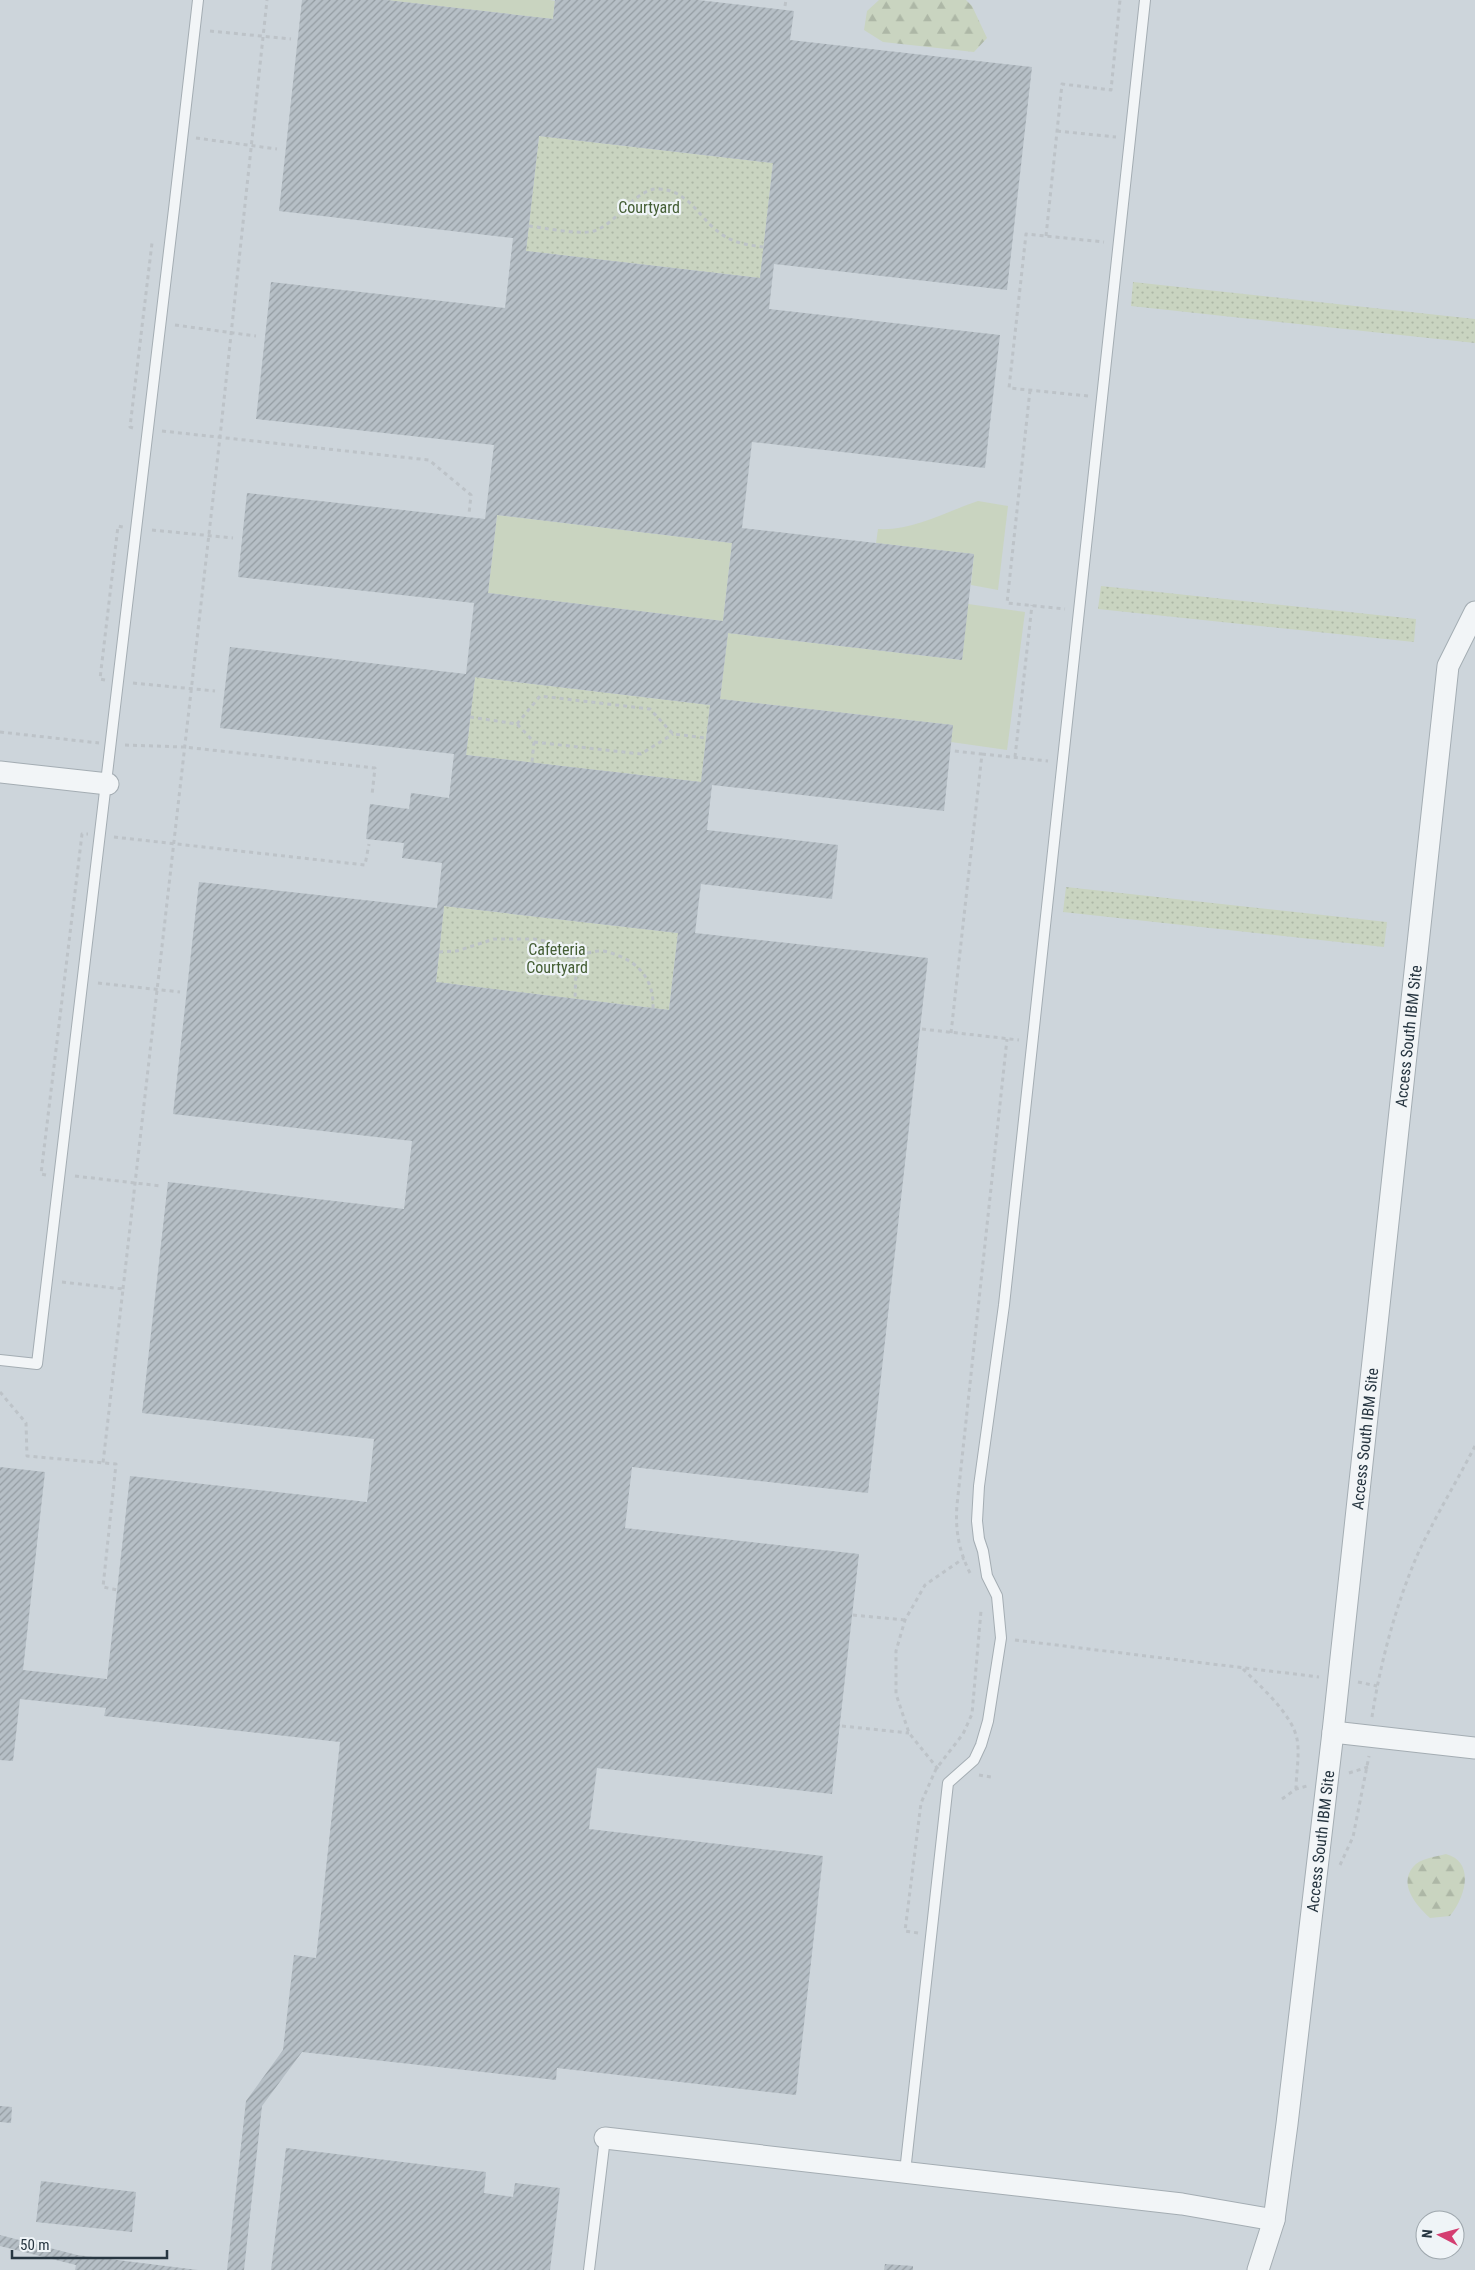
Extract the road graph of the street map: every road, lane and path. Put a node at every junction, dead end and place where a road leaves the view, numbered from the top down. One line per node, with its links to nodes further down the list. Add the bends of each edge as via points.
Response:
1 (198, 0): 7 (lane)
2 (267, 0): 8 (path)
3 (786, 0): 6 (path)
4 (1120, 0): 10 (path, via 1111,90 1062,84)
5 (1145, 0): 12 (lane)
6 (785, 6)
7 (195, 29): 8 (path); 11 (lane)
8 (263, 36): 9 (path); 13 (path)
9 (291, 40)
10 (1058, 131): 12 (path); 16 (path)
11 (182, 136): 13 (path); 20 (lane)
12 (1130, 138): 17 (lane)
13 (251, 145): 14 (path); 21 (path)
14 (277, 149)
15 (529, 226): 18 (path, via 592,231 604,227 642,195 652,189 661,189 688,199 706,222 721,234 734,241)
16 (1046, 236): 17 (path); 23 (path, via 1026,234 1010,378 1009,388)
17 (1118, 244): 24 (lane)
18 (763, 248)
19 (142, 323): 20 (path)
20 (160, 323): 21 (path); 28 (lane)
21 (230, 332): 22 (path); 25 (path)
22 (256, 336)
23 (1030, 390): 24 (path); 31 (path, via 1007,603)
24 (1102, 398): 32 (lane)
25 (220, 437): 26 (path, via 429,460 471,495); 29 (path)
26 (469, 514)
27 (118, 526): 28 (path)
28 (136, 528): 29 (path); 42 (lane)
29 (209, 536): 30 (path); 34 (path)
30 (233, 538)
31 (1032, 605): 32 (path); 46 (path)
32 (1079, 610): 48 (lane)
33 (1475, 612): 86 (street, Access South IBM Site, via 1448,666)
34 (191, 689): 35 (path); 43 (path)
35 (215, 692)
36 (470, 717): 37 (path)
37 (517, 724): 39 (path, via 540,696 650,709); 41 (path)
38 (0, 732): 42 (path)
39 (673, 734): 40 (path); 41 (path, via 641,754)
40 (706, 738)
41 (534, 742): 47 (path)
42 (112, 744): 43 (path); 50 (lane)
43 (184, 747): 51 (path, via 375,768); 53 (path)
44 (954, 750): 45 (path)
45 (982, 754): 46 (path); 64 (path)
46 (1015, 757): 48 (path)
47 (532, 762)
48 (1062, 762): 66 (lane)
49 (0, 772): 50 (street)
50 (108, 784): 52 (lane)
51 (372, 795)
52 (102, 836): 53 (path); 57 (path, via 82,834); 58 (lane)
53 (173, 844): 54 (path, via 366,865); 59 (path)
54 (369, 844)
55 (439, 952): 56 (path, via 457,951 494,940 534,939 551,942)
56 (572, 958): 61 (path, via 576,968); 62 (path, via 600,950 633,963 649,982 654,994)
57 (65, 979): 58 (path); 67 (path, via 42,1174)
58 (83, 982): 59 (path); 67 (lane)
59 (156, 990): 60 (path); 68 (path)
60 (180, 992)
61 (575, 998)
62 (653, 1008)
63 (922, 1029): 64 (path)
64 (951, 1033): 65 (path)
65 (1007, 1039): 66 (path); 77 (path, via 957,1505 956,1528)
66 (1032, 1041): 76 (lane, via 1004,1305 979,1486 978,1532)
67 (61, 1175): 68 (path); 70 (lane)
68 (135, 1183): 69 (path); 71 (path)
69 (162, 1186)
70 (48, 1281): 71 (path); 72 (lane, via 37,1364)
71 (123, 1288): 75 (path)
72 (0, 1360)
73 (0, 1392): 75 (path, via 26,1423 27,1456)
74 (1475, 1446): 87 (path, via 1417,1558 1400,1604)
75 (103, 1463): 79 (path, via 116,1464 103,1587)
76 (984, 1551): 77 (path); 84 (lane, via 987,1576 997,1596)
77 (963, 1558): 78 (path); 82 (path, via 925,1585)
78 (971, 1574)
79 (117, 1590)
80 (982, 1608): 83 (path)
81 (853, 1615): 82 (path)
82 (905, 1620): 88 (path, via 896,1651 896,1694 910,1733)
83 (980, 1634): 84 (path); 94 (path, via 972,1714 963,1734 936,1769 921,1803 905,1931)
84 (1001, 1638): 85 (path); 94 (lane, via 988,1722 981,1745 974,1760 948,1783)
85 (1242, 1669): 86 (path); 92 (path, via 1291,1723 1298,1740 1296,1789)
86 (1339, 1679): 87 (path); 89 (street, Access South IBM Site)
87 (1377, 1686): 90 (path)
88 (842, 1726)
89 (1333, 1732): 90 (street); 97 (street, Access South IBM Site)
90 (1370, 1736): 91 (street); 93 (path, via 1368,1767 1353,1837)
91 (1475, 1748)
92 (1282, 1799)
93 (1339, 1867)
94 (931, 1935): 96 (lane)
95 (605, 2138): 96 (street); 98 (lane)
96 (905, 2172): 97 (street, via 1182,2204)
97 (1274, 2220): 99 (street, Access South IBM Site)
98 (589, 2270)
99 (1258, 2270)

